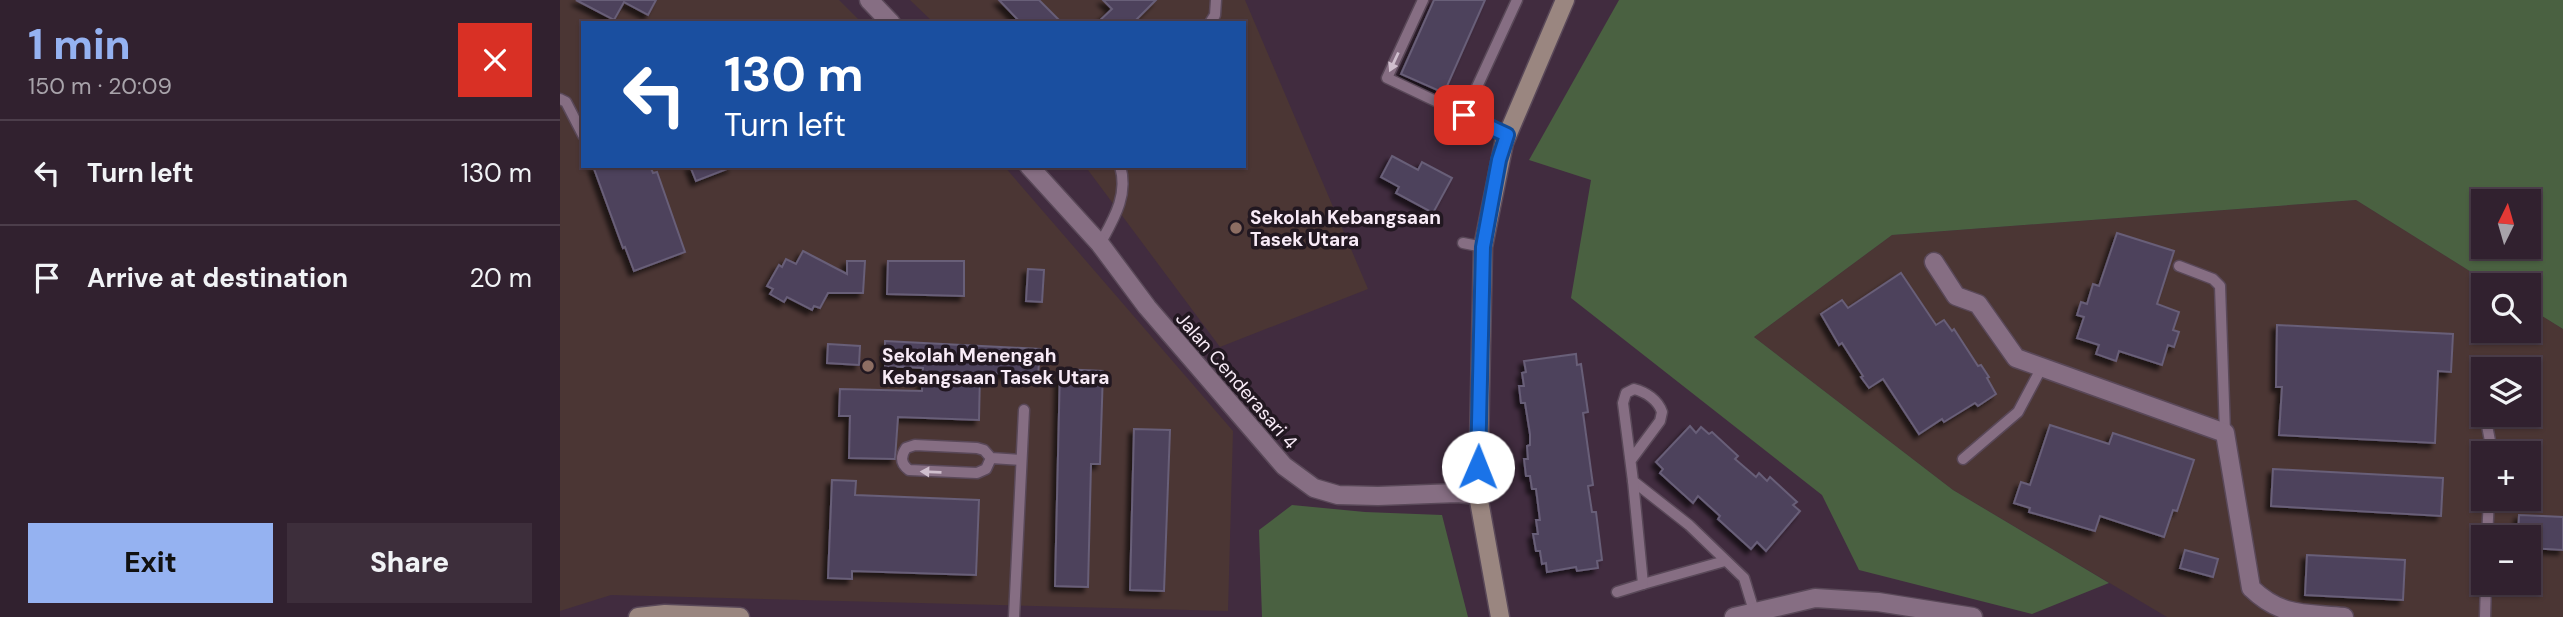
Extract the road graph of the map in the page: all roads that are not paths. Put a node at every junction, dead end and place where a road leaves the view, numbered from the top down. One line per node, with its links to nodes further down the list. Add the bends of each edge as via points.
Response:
1 (869, 0): 6 (street)
2 (1216, 0): 7 (lane)
3 (1423, 0): 9 (lane, one-way to 9, via 1387,78)
4 (1517, 0): 9 (lane)
5 (1566, 0): 11 (street)
6 (889, 21)
7 (1211, 21)
8 (560, 99): 10 (lane)
9 (1464, 115): 11 (lane)
10 (581, 131)
11 (1503, 146): 16 (street)
12 (1031, 168): 15 (street, Jalan Cenderasari 4)
13 (1120, 168): 15 (lane, via 1123,189)
14 (1463, 243): 16 (lane)
15 (1100, 244): 27 (street, Jalan Cenderasari 4, via 1147,307 1284,466 1314,488 1338,495)
16 (1483, 247): 27 (street)
17 (1934, 262): 19 (street, via 1956,296 1978,304 2016,358)
18 (2179, 266): 21 (lane, via 2220,286)
19 (2042, 367): 21 (street); 23 (lane, via 2018,412)
20 (1024, 410): 24 (lane)
21 (2225, 433): 40 (street, via 2251,588 2281,611)
22 (991, 458): 22 (lane, one-way to 22, via 986,469 977,473 914,471 905,467 902,458 906,449 915,445 981,448); 24 (lane)
23 (1963, 459)
24 (1021, 460): 36 (lane)
25 (1631, 460): 25 (lane, via 1623,403 1634,388 1662,412); 26 (lane)
26 (1633, 481): 28 (lane, via 1689,525); 29 (lane)
27 (1478, 495): 37 (street)
28 (1725, 561): 29 (lane); 32 (lane, via 1744,578)
29 (1643, 584): 30 (lane)
30 (1617, 592)
31 (2486, 595): 41 (lane)
32 (1754, 611): 33 (street, via 1815,598 1878,602); 38 (street)
33 (1945, 615): 39 (street)
34 (638, 617): 35 (street)
35 (740, 617)
36 (1014, 617)
37 (1500, 617)
38 (1734, 617)
39 (1973, 617)
40 (2344, 617)
41 (2485, 617)

